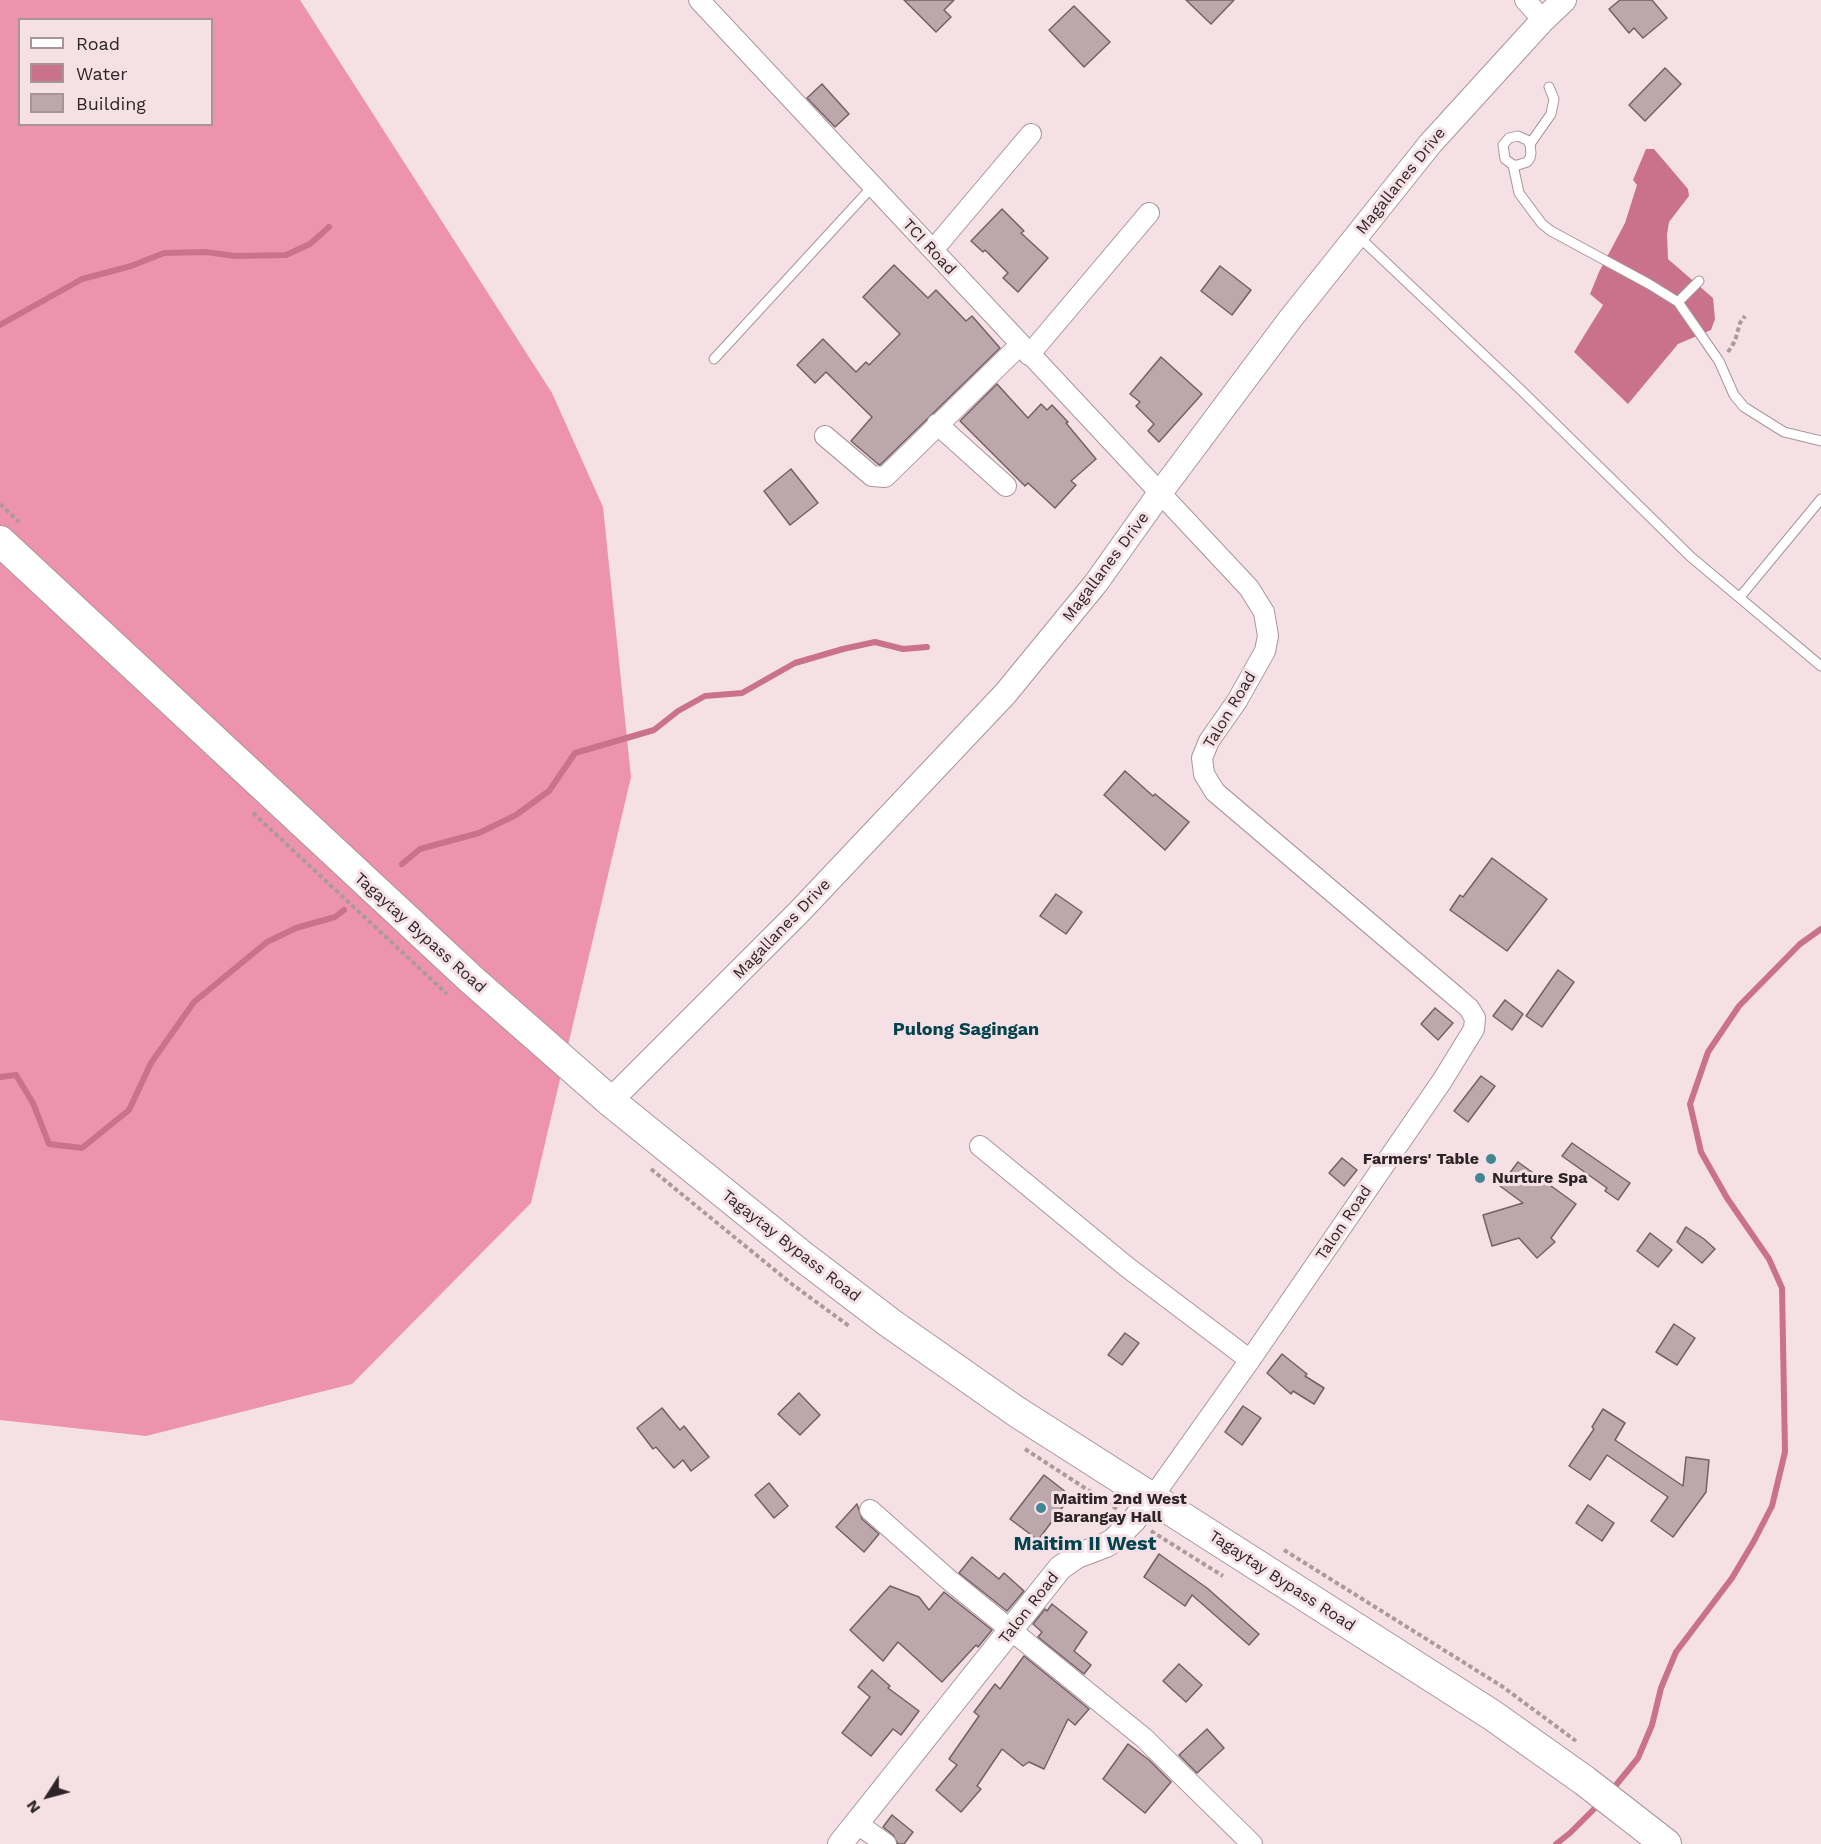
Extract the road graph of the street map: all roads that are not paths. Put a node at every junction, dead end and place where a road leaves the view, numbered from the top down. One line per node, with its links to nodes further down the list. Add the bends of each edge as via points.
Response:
1 (699, 0): 9 (street, TCI Road)
2 (1525, 0): 4 (street)
3 (1564, 0): 4 (street, Magallanes Drive)
4 (1543, 20): 11 (street, Magallanes Drive, via 1430,144)
5 (1550, 87): 7 (lane, via 1554,99 1551,114)
6 (1031, 134): 12 (street)
7 (1530, 144): 8 (lane, via 1530,158); 8 (lane, via 1518,136 1506,141 1503,154)
8 (1513, 165): 14 (lane, via 1519,193 1551,231)
9 (873, 186): 12 (street, TCI Road); 16 (lane)
10 (1149, 213): 15 (street)
11 (1357, 235): 21 (street, Magallanes Drive); 24 (lane, via 1691,556)
12 (933, 250): 15 (street, TCI Road)
13 (1699, 281): 14 (lane)
14 (1678, 302): 19 (lane, via 1719,361 1734,395 1744,407 1784,432)
15 (1024, 350): 17 (street); 21 (street, TCI Road)
16 (714, 358)
17 (937, 424): 18 (street, via 885,477 872,476); 20 (street)
18 (825, 436)
19 (1821, 441)
20 (1006, 486)
21 (1160, 493): 26 (street, Magallanes Drive, via 1096,583 1005,694 799,912); 28 (street, Talon Road, via 1249,588 1264,612 1268,636 1265,651 1238,701 1209,741 1202,758 1204,774 1215,792 1469,1008 1475,1018 1474,1029 1442,1081)
22 (1821, 499): 24 (lane)
23 (12, 534): 26 (main road, Tagaytay Bypass Road, via 362,880)
24 (1740, 597): 25 (lane)
25 (1821, 666)
26 (610, 1101): 29 (main road, Tagaytay Bypass Road, via 890,1323 1017,1412)
27 (980, 1146): 28 (street, via 1127,1267)
28 (1250, 1360): 29 (street, Talon Road)
29 (1152, 1498): 31 (street, Talon Road, via 1114,1540 1060,1568); 33 (main road, Tagaytay Bypass Road, via 1492,1715)
30 (870, 1510): 31 (street)
31 (1012, 1630): 32 (street, Talon Road); 36 (street, via 1144,1737)
32 (856, 1823): 34 (street, Talon Road); 35 (street)
33 (1656, 1836)
34 (840, 1844)
35 (886, 1844)
36 (1252, 1844)

